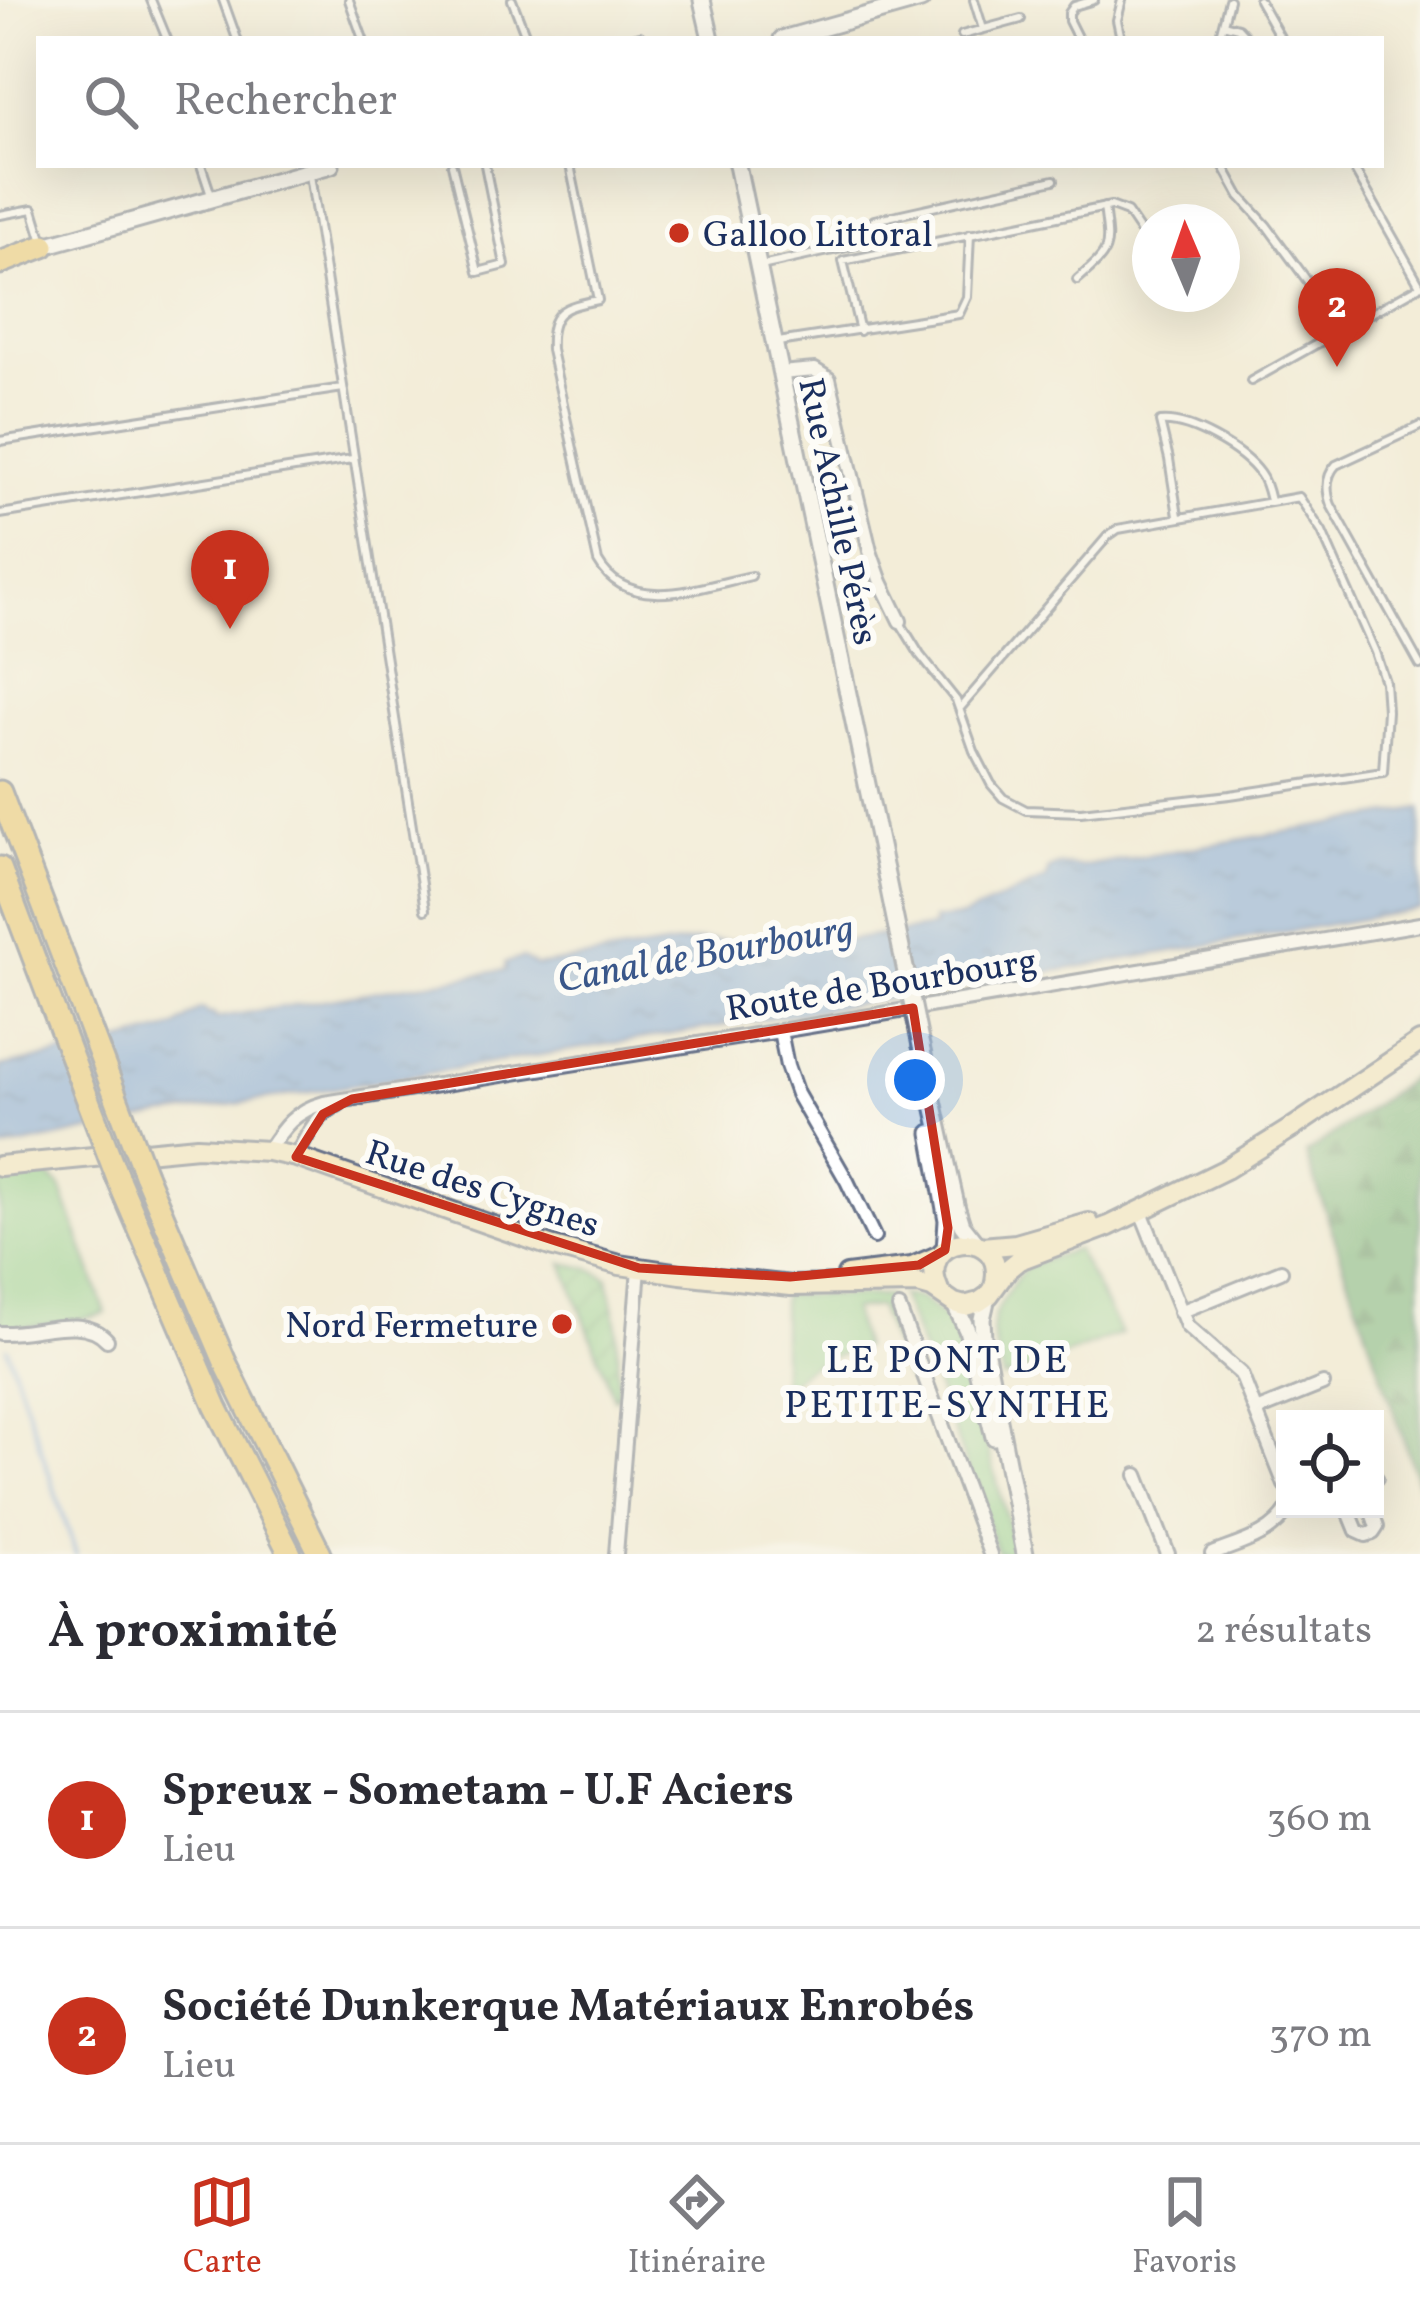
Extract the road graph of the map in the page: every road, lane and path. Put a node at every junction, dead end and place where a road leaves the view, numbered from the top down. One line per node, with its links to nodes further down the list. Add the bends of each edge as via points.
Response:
1 (151, 0): 17 (lane)
2 (223, 0): 18 (lane)
3 (349, 0): 19 (lane)
4 (512, 0): 20 (lane)
5 (703, 0): 21 (street)
6 (921, 0): 12 (street)
7 (974, 0): 15 (lane)
8 (1094, 0): 23 (lane, via 1069,13)
9 (1122, 0): 24 (lane)
10 (1229, 0): 14 (lane)
11 (1259, 0): 27 (lane)
12 (893, 4): 22 (street)
13 (1021, 19): 15 (lane)
14 (1223, 24): 25 (lane); 26 (lane)
15 (983, 29): 16 (lane)
16 (962, 35)
17 (166, 36)
18 (236, 36)
19 (362, 36)
20 (526, 36)
21 (710, 36)
22 (792, 36)
23 (1076, 36)
24 (1120, 36)
25 (1220, 36)
26 (1245, 36)
27 (1279, 36)
28 (202, 168): 39 (lane)
29 (320, 168): 37 (street)
30 (453, 168): 31 (lane, via 478,272 505,265)
31 (486, 168)
32 (571, 168): 61 (lane, via 598,300 560,311 551,350 598,561 610,579 640,593)
33 (738, 168): 46 (street, Rue Achille Pérès)
34 (1225, 168): 48 (lane)
35 (1354, 168): 49 (lane)
36 (287, 171): 37 (street); 39 (street)
37 (309, 171): 54 (lane)
38 (1054, 180): 46 (lane, via 874,220 879,240)
39 (212, 199): 44 (street)
40 (1104, 207): 42 (lane); 43 (lane); 47 (lane, via 1106,252)
41 (0, 215): 44 (lane, via 33,209)
42 (1132, 219)
43 (970, 234): 50 (lane, via 959,314); 50 (lane, via 843,261)
44 (44, 246): 45 (highway)
45 (0, 258)
46 (758, 267): 51 (street, Rue Achille Pérès)
47 (1077, 280)
48 (1309, 283)
49 (1420, 285): 53 (lane)
50 (860, 331): 51 (lane)
51 (774, 342): 52 (street, Rue Achille Pérès)
52 (780, 373): 62 (street, via 815,370 829,379 873,562); 71 (street, Rue Achille Pérès, bridge)
53 (1251, 381)
54 (343, 388): 56 (lane); 57 (lane)
55 (1420, 426): 63 (lane, via 1336,466 1327,487)
56 (0, 441)
57 (354, 459): 59 (lane); 67 (lane)
58 (1270, 501): 60 (lane); 60 (lane, via 1263,478 1238,454 1186,424 1160,422); 64 (lane, via 1299,497 1368,636 1386,692 1383,772 1035,812 991,784)
59 (0, 514)
60 (1178, 517): 64 (lane, via 1108,536)
61 (752, 576)
62 (900, 621): 64 (lane)
63 (1420, 665)
64 (960, 708)
65 (0, 792): 98 (highway, bridge, via 145,1174 233,1381)
66 (0, 868): 97 (highway, bridge, via 118,1179)
67 (425, 910)
68 (1420, 924): 69 (street, Route de Bourbourg)
69 (780, 1030): 72 (street, Route de Bourbourg); 77 (street, via 797,1094)
70 (1420, 1042): 76 (main road, via 1250,1155)
71 (921, 1046): 78 (street, via 958,1214); 79 (street, via 947,1220)
72 (352, 1099): 73 (street, Route de Bourbourg, via 301,1112); 74 (street, via 323,1114)
73 (268, 1151): 74 (main road, Rue des Cygnes); 75 (main road, Rue des Cygnes, via 182,1148)
74 (296, 1157): 80 (main road, Rue des Cygnes, via 550,1246)
75 (0, 1166)
76 (1140, 1209): 78 (main road, via 1016,1244); 83 (main road, via 1019,1260); 86 (street)
77 (874, 1237)
78 (980, 1246): 79 (main road, via 960,1243); 83 (main road, via 995,1264)
79 (942, 1252): 82 (main road, Rue des Cygnes, via 912,1267 852,1275); 84 (main road, via 934,1276)
80 (639, 1268): 82 (main road, Rue des Cygnes); 99 (street)
81 (1281, 1271): 86 (street)
82 (681, 1274): 84 (main road, Rue des Cygnes, via 804,1286 918,1284)
83 (991, 1292): 84 (main road, via 972,1305); 93 (street, via 983,1338)
84 (947, 1298): 93 (street, via 967,1330)
85 (899, 1308): 100 (street)
86 (1180, 1312): 90 (street, via 1237,1370)
87 (0, 1333): 88 (street, via 84,1326)
88 (107, 1340)
89 (1323, 1384): 90 (street)
90 (1256, 1411): 91 (street)
91 (1276, 1462)
92 (1137, 1475): 102 (street)
93 (1016, 1511): 101 (street)
94 (1282, 1518): 103 (street, via 1268,1532)
95 (1352, 1518): 96 (street, via 1363,1535 1377,1527)
96 (1374, 1518)
97 (290, 1554)
98 (320, 1554)
99 (616, 1554)
100 (991, 1554)
101 (1025, 1554)
102 (1168, 1554)
103 (1212, 1554)

